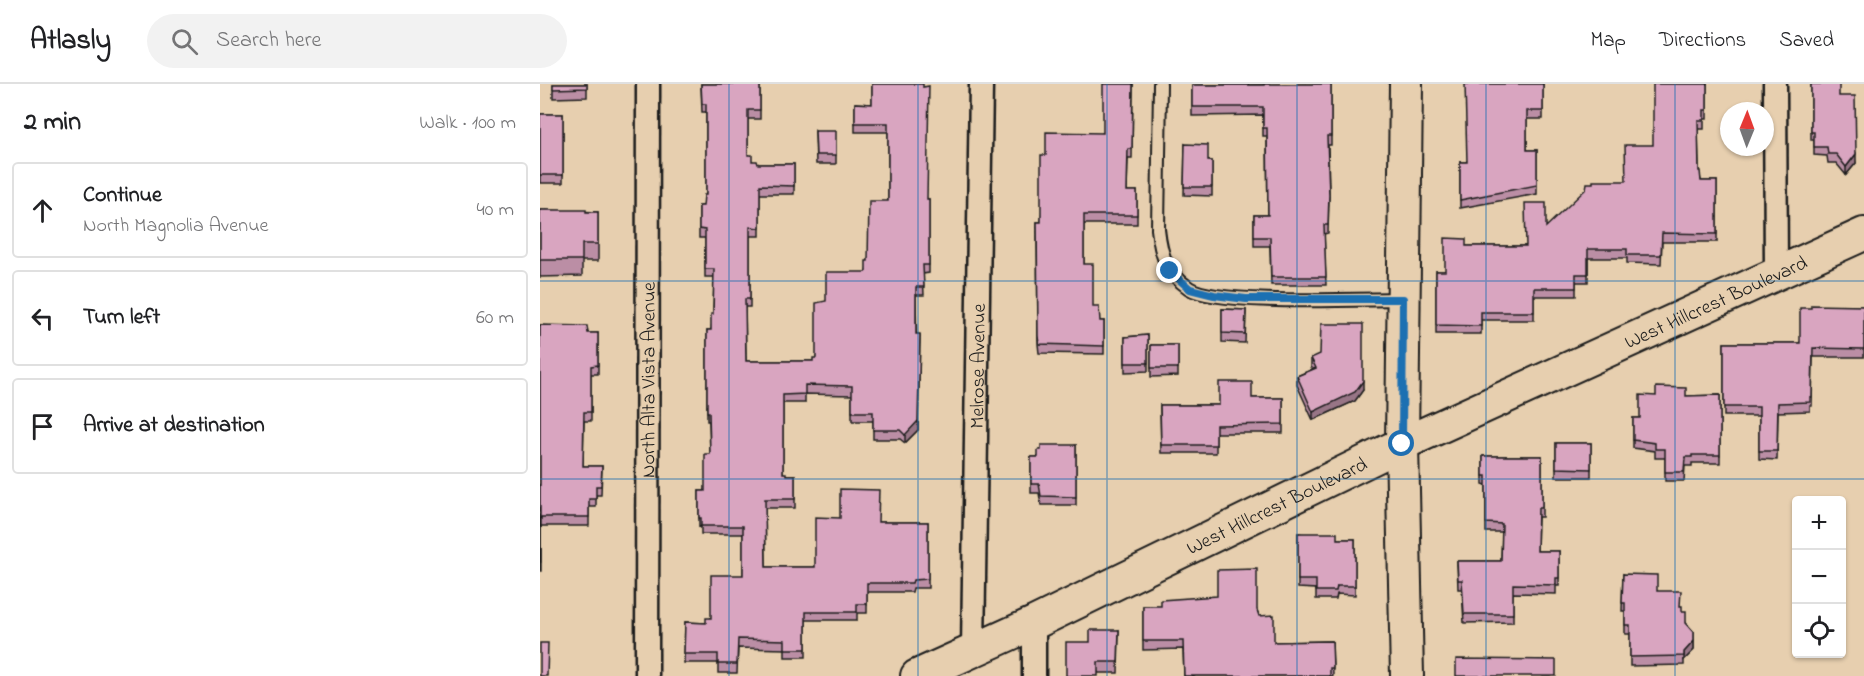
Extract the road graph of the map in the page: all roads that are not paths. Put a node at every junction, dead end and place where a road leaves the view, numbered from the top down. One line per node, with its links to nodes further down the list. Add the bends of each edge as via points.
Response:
1 (648, 84): 12 (street, North Alta Vista Avenue)
2 (981, 84): 11 (street, Melrose Avenue)
3 (1160, 84): 8 (lane, via 1158,229 1161,253 1170,271 1183,283 1190,289 1246,299)
4 (1406, 84): 8 (street)
5 (1776, 84): 7 (street)
6 (1864, 234): 7 (street, West Hillcrest Boulevard)
7 (1776, 273): 9 (street, West Hillcrest Boulevard)
8 (1403, 299): 9 (street)
9 (1402, 444): 10 (street, West Hillcrest Boulevard); 15 (street)
10 (1034, 623): 11 (street, West Hillcrest Boulevard); 14 (street)
11 (973, 650): 13 (street, West Hillcrest Boulevard)
12 (647, 676)
13 (917, 676)
14 (1034, 676)
15 (1407, 676)

